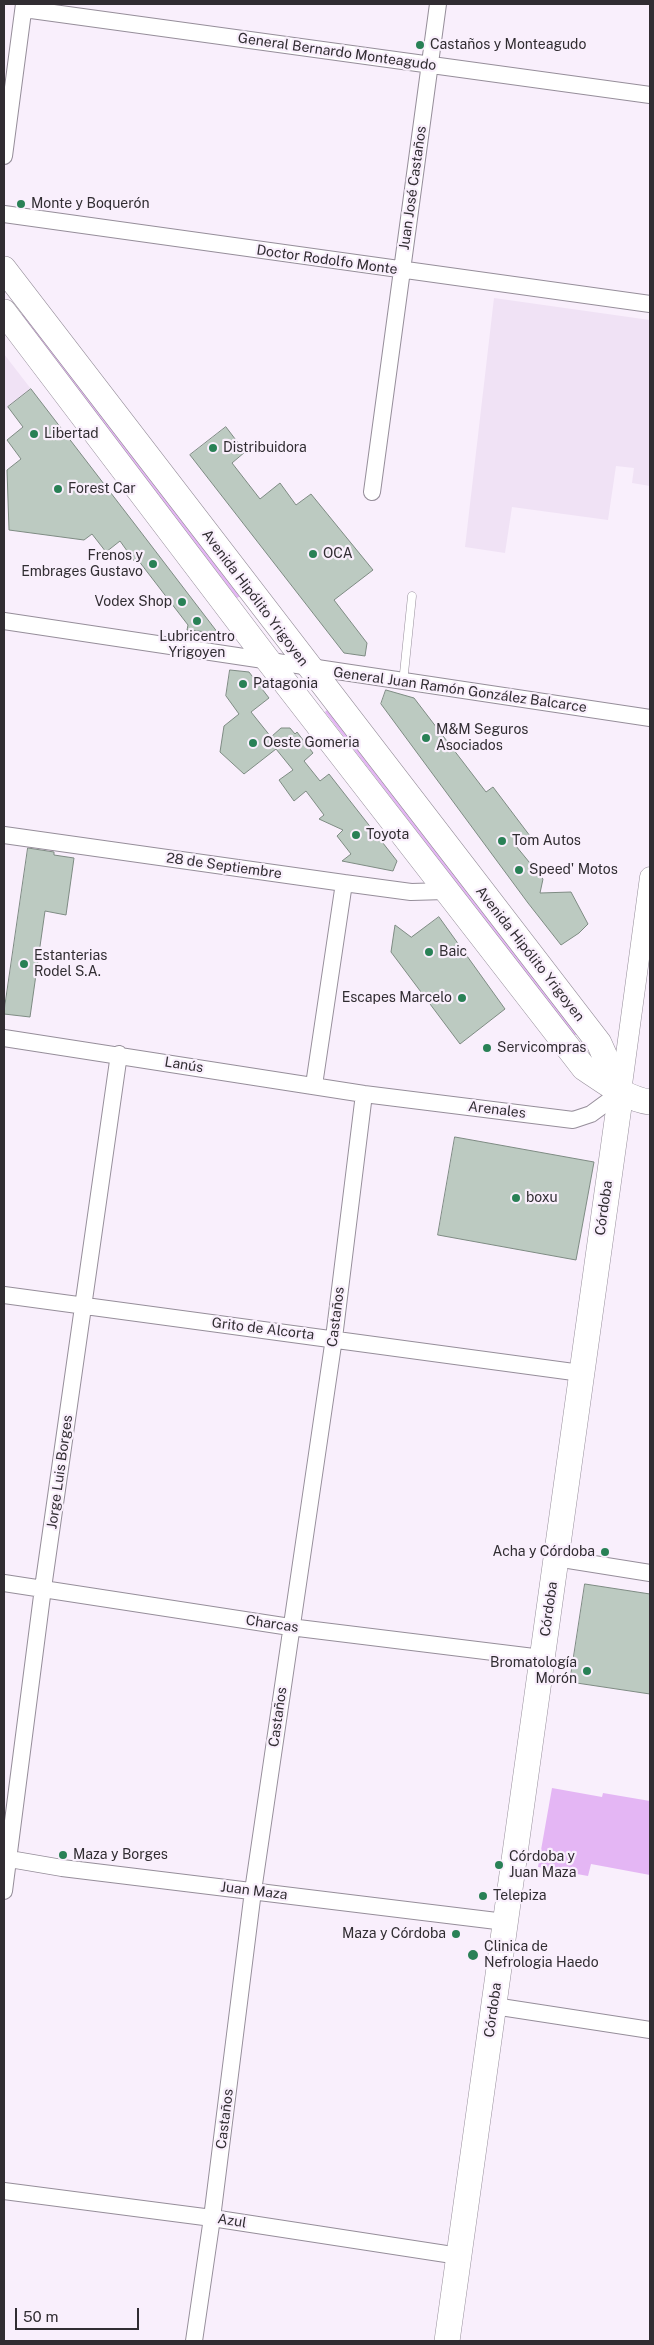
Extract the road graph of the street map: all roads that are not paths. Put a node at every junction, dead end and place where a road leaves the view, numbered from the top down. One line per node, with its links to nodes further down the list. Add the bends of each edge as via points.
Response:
1 (438, 4): 3 (street, Juan José Castaños)
2 (24, 6): 3 (street, General Bernardo Monteagudo); 5 (street)
3 (430, 65): 4 (street, General Bernardo Monteagudo); 8 (street, Juan José Castaños)
4 (650, 95)
5 (4, 156)
6 (4, 214): 8 (street, Doctor Rodolfo Monte)
7 (4, 269): 15 (main road, Avenida Hipólito Yrigoyen)
8 (402, 270): 9 (street, Doctor Rodolfo Monte); 11 (street, Juan José Castaños)
9 (650, 304)
10 (4, 312): 14 (main road, Avenida Hipólito Yrigoyen)
11 (372, 492)
12 (412, 596): 16 (lane)
13 (4, 621): 14 (street, General Juan Ramón González Balcarce)
14 (267, 659): 15 (street, General Juan Ramón González Balcarce); 21 (main road, Avenida Hipólito Yrigoyen)
15 (309, 668): 16 (street, General Juan Ramón González Balcarce); 25 (main road, Avenida Hipólito Yrigoyen, via 599,1043)
16 (403, 683): 17 (street, General Juan Ramón González Balcarce)
17 (650, 718)
18 (4, 835): 20 (street, 28 de Septiembre)
19 (650, 877): 25 (street, Córdoba)
20 (344, 883): 21 (street, 28 de Septiembre, via 411,892); 24 (street)
21 (446, 891): 25 (main road, Avenida Hipólito Yrigoyen, via 584,1068)
22 (4, 1038): 23 (street, Lanús)
23 (119, 1054): 24 (street, Lanús); 29 (street, Jorge Luis Borges)
24 (314, 1085): 26 (street, Lanús)
25 (621, 1092): 26 (street, Arenales, via 591,1114 573,1120); 27 (main road); 31 (main road, Córdoba)
26 (364, 1094): 30 (street, Castaños)
27 (650, 1102)
28 (4, 1295): 29 (street, Grito de Alcorta)
29 (83, 1307): 30 (street, Grito de Alcorta); 35 (street, Jorge Luis Borges)
30 (334, 1338): 31 (street, Grito de Alcorta); 36 (street, Castaños)
31 (581, 1373): 32 (main road, Córdoba)
32 (556, 1558): 33 (street); 37 (main road, Córdoba)
33 (650, 1572)
34 (4, 1583): 35 (street, Charcas)
35 (43, 1588): 36 (street, Charcas); 38 (street, Jorge Luis Borges)
36 (290, 1627): 37 (street, Charcas); 40 (street, Castaños)
37 (542, 1658): 41 (main road, Córdoba)
38 (6, 1859): 39 (street, Jorge Luis Borges); 40 (street, Juan Maza)
39 (4, 1891)
40 (254, 1891): 41 (street, Juan Maza); 45 (street, Castaños)
41 (505, 1922): 42 (main road, Córdoba)
42 (494, 2006): 43 (street); 46 (main road, Córdoba)
43 (650, 2030)
44 (4, 2191): 45 (street, Azul)
45 (212, 2218): 46 (street, Azul); 47 (street, Castaños)
46 (459, 2256): 48 (main road, Córdoba)
47 (194, 2341)
48 (447, 2341)

